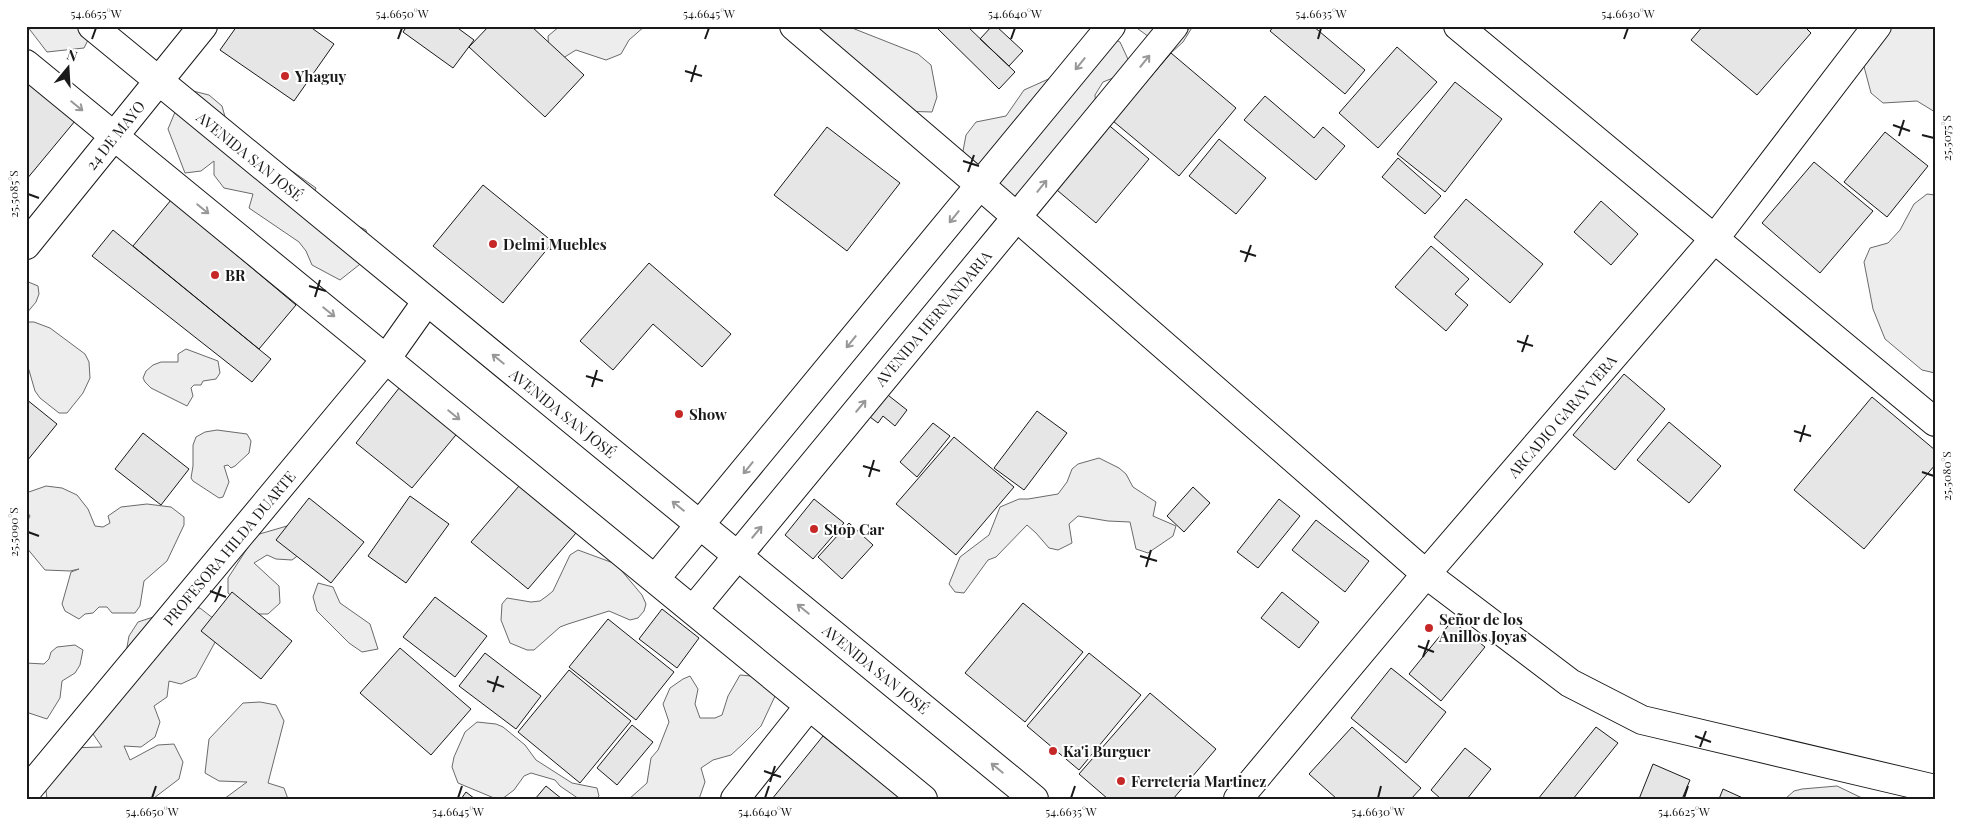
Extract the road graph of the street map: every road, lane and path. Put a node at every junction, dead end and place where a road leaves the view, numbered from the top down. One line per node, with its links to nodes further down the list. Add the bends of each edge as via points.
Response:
1 (92, 26): 9 (street, AVENIDA SAN JOSÉ)
2 (203, 26): 9 (street, 24 DE MAYO)
3 (794, 26): 11 (street)
4 (1111, 26): 11 (street, one-way to 11)
5 (1174, 26): 12 (street, AVENIDA HERNANDARIA, one-way to 5)
6 (1458, 26): 13 (street)
7 (1876, 26): 13 (street, ARCADIO GARAY VERA)
8 (26, 64): 10 (street, one-way to 10)
9 (158, 81): 10 (street, 24 DE MAYO); 15 (street, AVENIDA SAN JOSÉ)
10 (114, 136): 14 (street, 24 DE MAYO); 16 (street, one-way to 16)
11 (980, 185): 12 (street); 18 (street, one-way to 18)
12 (1016, 217): 19 (street, AVENIDA HERNANDARIA, one-way to 12); 20 (street)
13 (1716, 238): 17 (street); 20 (street, ARCADIO GARAY VERA)
14 (26, 244)
15 (427, 301): 16 (street, PROFESORA HILDA DUARTE); 18 (street, AVENIDA SAN JOSÉ, one-way to 15)
16 (386, 359): 21 (street, one-way to 21); 25 (street, PROFESORA HILDA DUARTE)
17 (1935, 422)
18 (701, 525): 19 (street, AVENIDA SAN JOSÉ); 21 (street)
19 (738, 556): 22 (street, AVENIDA HERNANDARIA); 29 (street, AVENIDA SAN JOSÉ, one-way to 19)
20 (1426, 574): 24 (street, via 1570,683 1642,720); 30 (street, ARCADIO GARAY VERA)
21 (656, 580): 22 (street)
22 (693, 610): 23 (street)
23 (809, 706): 27 (street); 28 (street)
24 (1935, 789)
25 (26, 793): 26 (street)
26 (32, 799)
27 (735, 799)
28 (923, 799)
29 (1034, 799)
30 (1238, 799)

